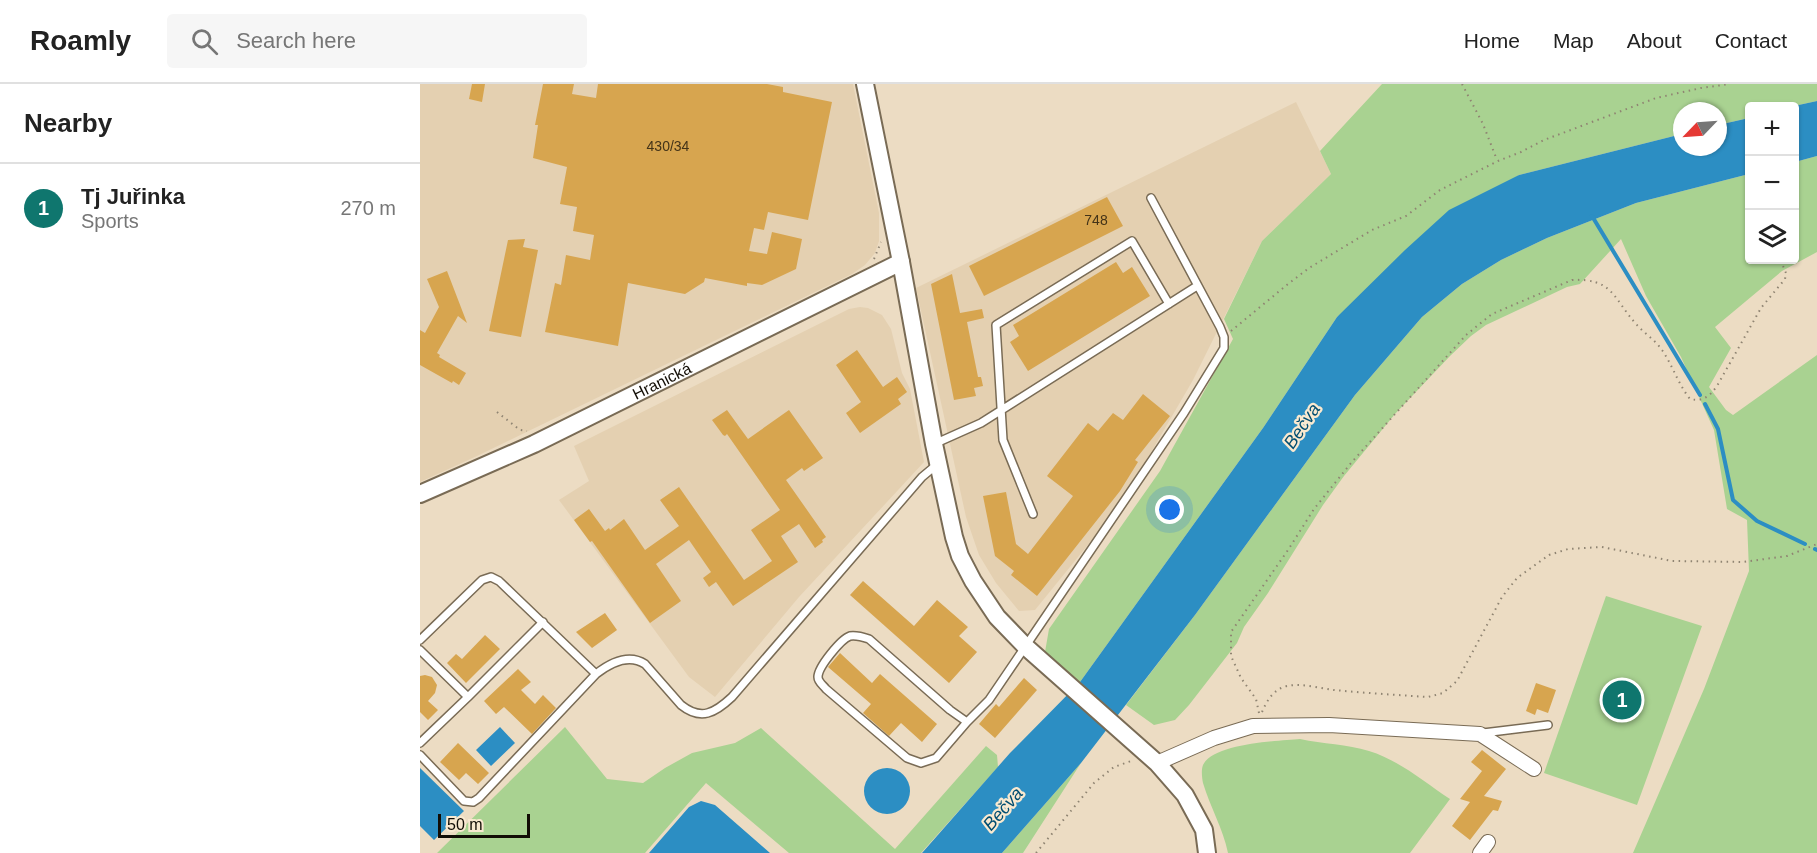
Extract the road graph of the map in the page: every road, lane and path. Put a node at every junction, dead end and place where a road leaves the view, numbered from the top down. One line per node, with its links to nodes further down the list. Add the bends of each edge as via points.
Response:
1 (866, 84): 7 (street)
2 (1462, 84): 4 (path)
3 (1730, 84): 4 (path, via 1656,98)
4 (1498, 161): 12 (path, via 1440,190 1406,216 1372,230 1309,268)
5 (1151, 198): 10 (lane)
6 (882, 241): 8 (path)
7 (901, 262): 16 (street); 18 (street, Hranická, via 534,444)
8 (870, 264)
9 (1784, 266): 20 (path, via 1785,279 1761,308 1711,395 1703,399 1690,399 1661,348 1628,316 1612,292 1598,282 1572,280 1492,314 1466,335 1314,509 1231,632 1231,656 1256,699 1260,718 1271,696 1288,686 1428,697 1443,693 1457,681 1502,597 1517,578 1549,555 1593,547 1672,561 1743,562 1787,556)
10 (1197, 286): 11 (lane); 12 (lane)
11 (1169, 304): 13 (lane); 13 (lane, via 1132,241 996,325)
12 (1224, 337): 23 (lane, via 1221,354 1184,413)
13 (1000, 410): 16 (lane); 19 (lane, via 1003,440)
14 (497, 412): 15 (path, via 520,430)
15 (528, 431)
16 (934, 444): 17 (street)
17 (939, 466): 23 (street, via 954,537 965,565 993,611); 25 (lane, via 922,477 719,708 704,714 688,710 640,661 619,660)
18 (420, 494)
19 (1033, 514)
20 (1817, 544)
21 (543, 622): 22 (lane, via 491,577 482,580); 25 (lane); 26 (lane)
22 (420, 640)
23 (1026, 648): 27 (lane, via 989,700); 31 (street)
24 (420, 650): 26 (lane)
25 (596, 674): 32 (lane, via 473,802 464,801)
26 (468, 697): 30 (lane)
27 (967, 722): 27 (lane, via 936,758 921,763 907,758 820,682 820,666 845,638 852,635 869,639)
28 (1548, 725): 29 (lane)
29 (1480, 734): 31 (street, via 1329,725 1253,726); 33 (street)
30 (420, 743)
31 (1147, 754): 34 (path, via 1114,767 1094,783); 35 (street, via 1185,795 1204,830)
32 (420, 755)
33 (1534, 769)
34 (1036, 853)
35 (1208, 853)

